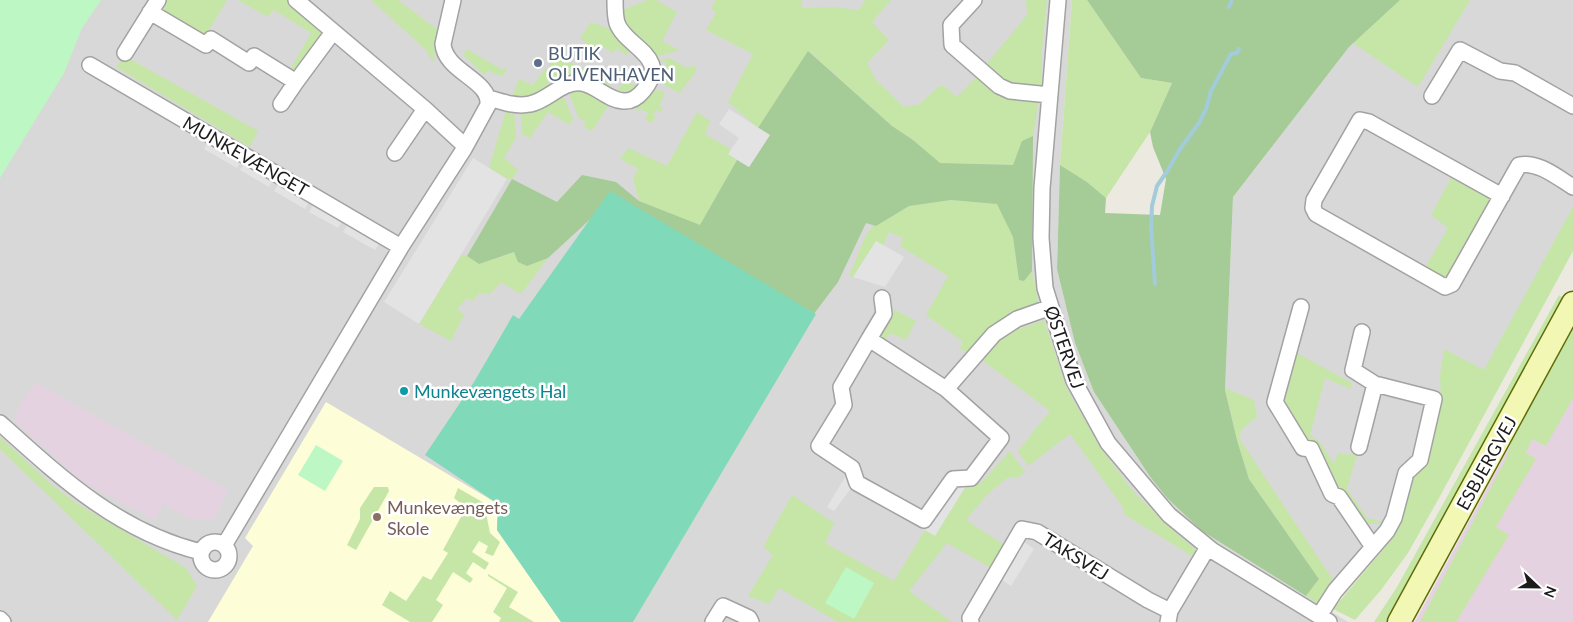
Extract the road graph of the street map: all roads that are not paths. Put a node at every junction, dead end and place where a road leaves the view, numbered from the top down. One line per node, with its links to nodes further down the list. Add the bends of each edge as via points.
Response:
1 (296, 0): 7 (street)
2 (615, 0): 13 (street, via 617,23 629,40 646,53 651,65 649,81 639,95 631,101 616,99 576,83 529,104 511,104)
3 (974, 0): 11 (street, via 952,25 952,45 999,86 1010,91)
4 (1058, 0): 11 (street, ØSTERVEJ)
5 (452, 3): 13 (street, via 444,50 451,63 485,91)
6 (154, 6): 8 (street); 10 (street, via 206,45 211,39 249,63 254,56)
7 (333, 32): 10 (street); 16 (street)
8 (125, 53)
9 (90, 66): 21 (street, MUNKEVÆNGET)
10 (296, 82): 14 (street)
11 (1050, 95): 24 (street, ØSTERVEJ, via 1041,238)
12 (1432, 96): 15 (street, via 1460,50 1500,71 1515,73)
13 (488, 98): 17 (street, via 488,105)
14 (281, 104)
15 (1573, 106)
16 (425, 109): 17 (street); 18 (street)
17 (465, 146): 21 (street)
18 (395, 153)
19 (1573, 187): 20 (street, via 1536,165 1519,165)
20 (1502, 196): 20 (street, via 1452,284 1445,287 1316,214 1313,208 1314,200 1360,120)
21 (401, 247): 32 (street)
22 (882, 298): 27 (street, via 884,314)
23 (1573, 303): 43 (main road, ESBJERGVEJ)
24 (1051, 307): 29 (street, via 1017,319 994,334); 33 (street, ØSTERVEJ, via 1074,381 1108,443 1169,514)
25 (1301, 307): 34 (street, via 1275,402 1303,448 1311,449 1332,494 1339,497)
26 (1362, 332): 28 (street, ØSTERVEJ, via 1353,370)
27 (869, 340): 29 (street); 29 (street, via 841,387 844,405 820,446 852,468 857,484 924,520 953,479 971,478 1001,438)
28 (1375, 384): 31 (street); 34 (street, ØSTERVEJ, via 1434,399 1420,460 1406,473 1394,518)
29 (946, 389)
30 (0, 423): 35 (street, via 90,500 168,543)
31 (1359, 447)
32 (225, 544): 35 (street, via 211,542); 35 (street, via 230,557 226,566 218,570 205,566)
33 (1208, 547): 36 (street, TAKSVEJ); 38 (street, ØSTERVEJ)
34 (1373, 547): 38 (street, ØSTERVEJ, via 1335,591)
35 (201, 552)
36 (1169, 616): 42 (street, TAKSVEJ, via 1037,532 1022,529 970,618)
37 (0, 619): 39 (street)
38 (1324, 619)
39 (3, 622)
40 (713, 622): 41 (street, via 723,606)
41 (751, 622)
42 (971, 622)
43 (1400, 622)

